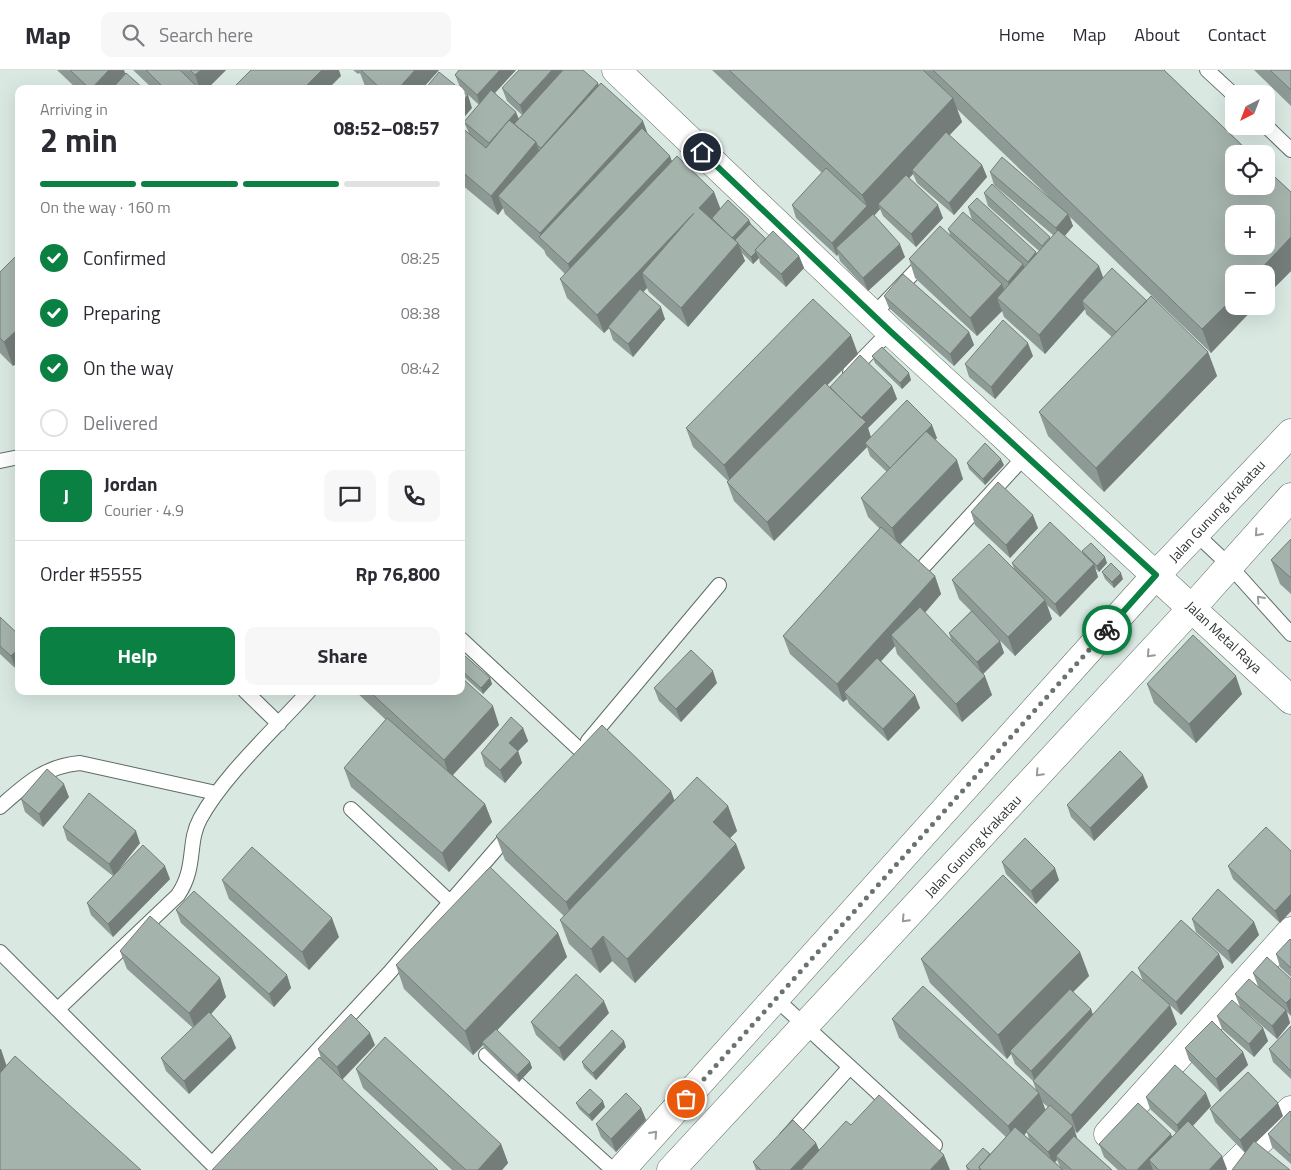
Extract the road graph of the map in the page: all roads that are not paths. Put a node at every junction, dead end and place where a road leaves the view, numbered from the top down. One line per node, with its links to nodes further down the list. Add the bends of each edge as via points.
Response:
1 (616, 70): 7 (main road, Jalan Metal Raya)
2 (1207, 70): 3 (lane)
3 (1225, 87)
4 (1275, 135): 5 (lane)
5 (1291, 150)
6 (936, 250): 7 (lane)
7 (882, 323): 8 (lane); 10 (main road, Jalan Metal Raya)
8 (838, 384)
9 (1291, 432): 14 (main road, Jalan Gunung Krakatau)
10 (1026, 455): 15 (lane); 17 (main road, Jalan Metal Raya)
11 (15, 458): 12 (lane)
12 (0, 461)
13 (1291, 497): 16 (main road, Jalan Gunung Krakatau, one-way to 16)
14 (1195, 533): 16 (lane); 17 (main road, Jalan Gunung Krakatau)
15 (925, 565)
16 (1229, 565): 19 (main road, Jalan Gunung Krakatau); 20 (lane, one-way to 16)
17 (1156, 575): 19 (main road, Jalan Metal Raya); 33 (main road, Jalan Gunung Krakatau)
18 (719, 585): 21 (lane, via 577,754)
19 (1192, 608): 24 (main road, Jalan Metal Raya); 35 (main road, Jalan Gunung Krakatau, one-way to 35)
20 (1291, 634)
21 (465, 643)
22 (249, 695): 25 (lane)
23 (305, 695): 25 (lane)
24 (1291, 700)
25 (279, 724): 26 (lane)
26 (216, 793): 27 (lane, via 80,763 66,764 32,778); 34 (lane, via 196,826 190,870 178,895)
27 (0, 806)
28 (351, 809): 30 (lane)
29 (522, 819): 30 (lane)
30 (451, 903): 34 (lane, via 212,1164)
31 (1291, 931): 39 (main road)
32 (0, 952): 34 (lane)
33 (776, 999): 35 (lane); 43 (main road, Jalan Gunung Krakatau, one-way to 33)
34 (58, 1009)
35 (806, 1026): 37 (lane); 44 (main road, Jalan Gunung Krakatau)
36 (486, 1055): 42 (lane)
37 (849, 1068): 40 (lane); 41 (lane)
38 (1291, 1110): 45 (main road)
39 (1108, 1134)
40 (935, 1145)
41 (776, 1148)
42 (613, 1170)
43 (622, 1170)
44 (671, 1170)
45 (1230, 1170)

